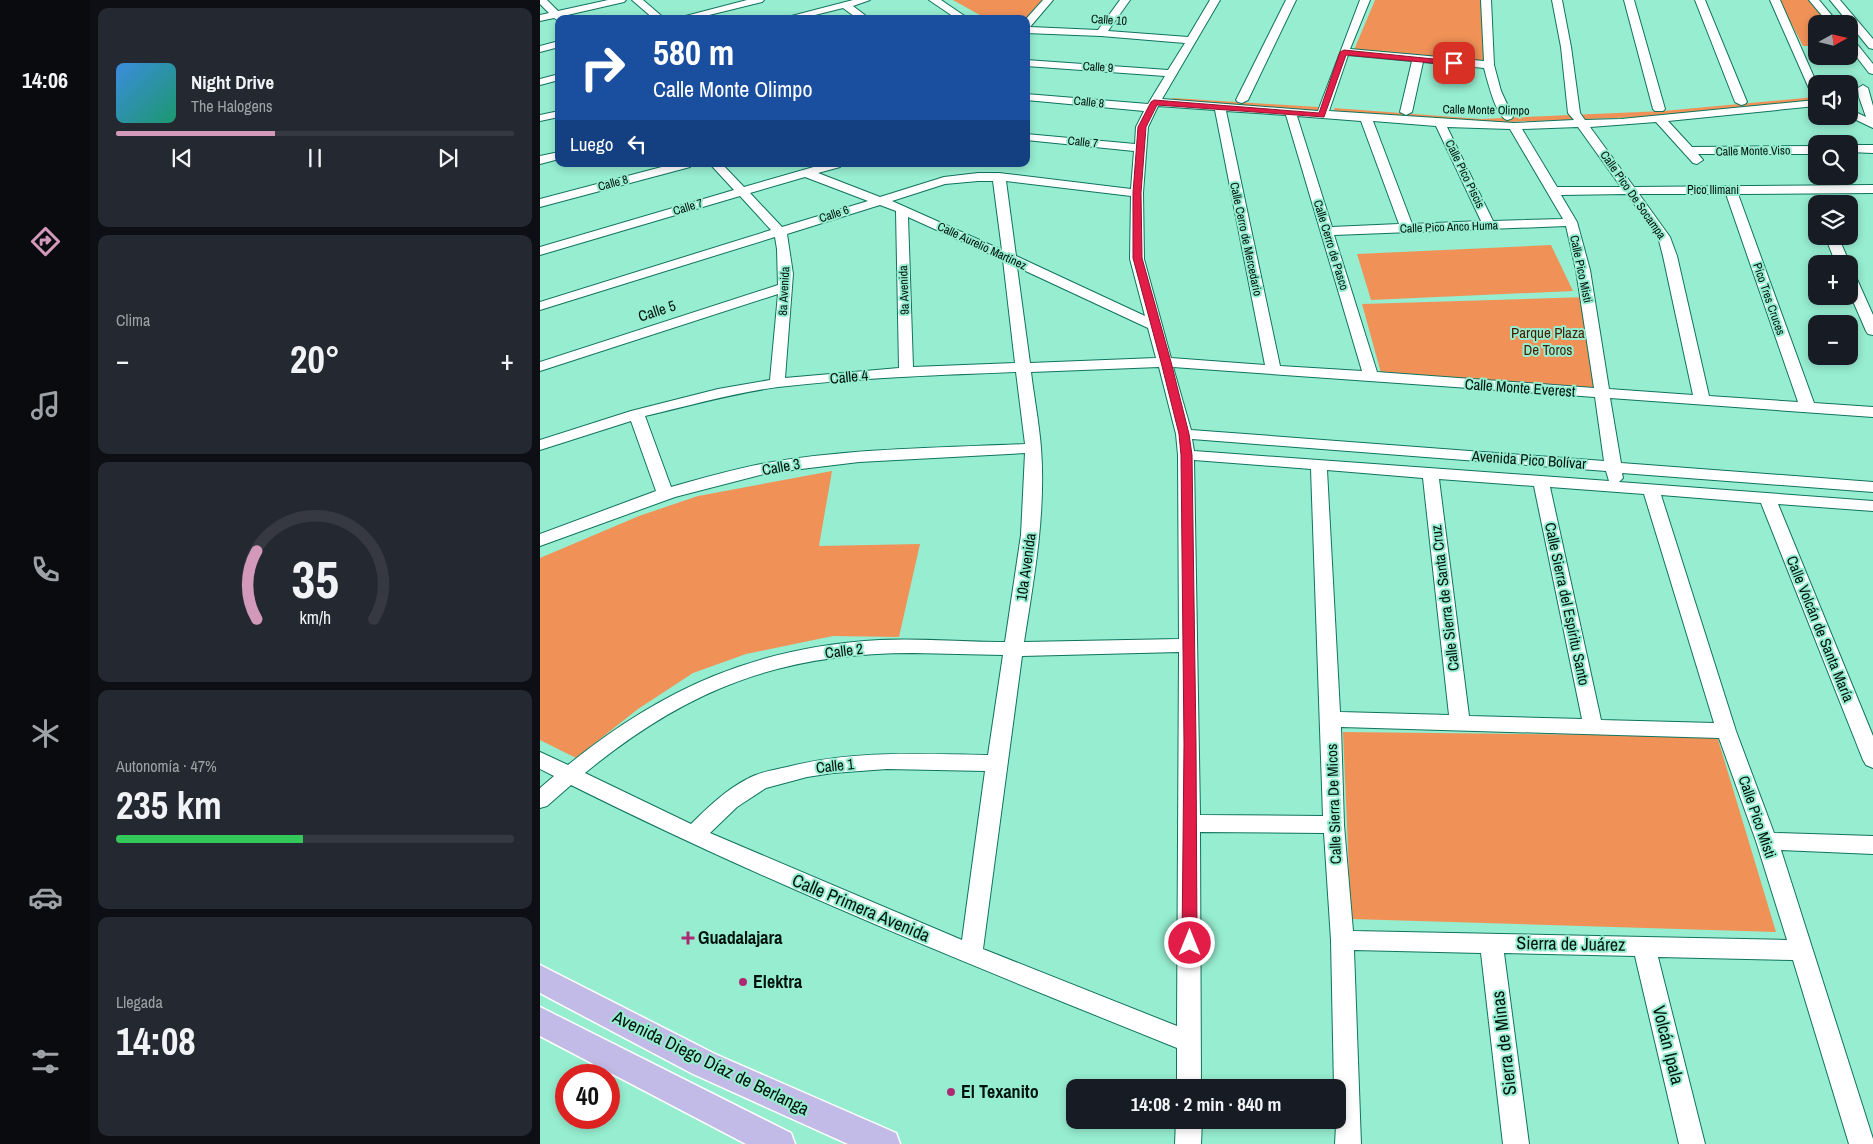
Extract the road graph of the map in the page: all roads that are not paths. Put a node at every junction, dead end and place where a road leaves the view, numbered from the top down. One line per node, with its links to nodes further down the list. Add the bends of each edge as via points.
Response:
1 (541, 0): 21 (street)
2 (621, 0): 22 (street)
3 (659, 0): 19 (street)
4 (759, 0): 24 (street)
5 (865, 0): 20 (street)
6 (934, 0): 27 (street)
7 (1048, 0): 31 (street)
8 (1125, 0): 33 (street)
9 (1215, 0): 34 (street)
10 (1291, 0): 50 (street)
11 (1365, 0): 38 (street)
12 (1486, 0): 42 (street, Calle Pico Misti)
13 (1557, 0): 64 (street)
14 (1629, 0): 59 (street)
15 (1700, 0): 54 (street)
16 (1775, 0): 47 (street)
17 (1814, 0): 28 (street)
18 (1835, 0): 36 (street)
19 (639, 2): 23 (street)
20 (845, 5): 25 (street); 26 (street)
21 (557, 15)
22 (562, 15)
23 (655, 15)
24 (695, 15)
25 (802, 15)
26 (859, 15)
27 (958, 15)
28 (1826, 15)
29 (555, 16): 30 (street)
30 (540, 18)
31 (1030, 20)
32 (1030, 30): 33 (street, Calle 10)
33 (1101, 32): 34 (street, Calle 10)
34 (1190, 40): 44 (street)
35 (555, 45): 37 (street)
36 (1873, 46)
37 (540, 49)
38 (1344, 52): 40 (street); 56 (street)
39 (1858, 52): 43 (street)
40 (1418, 60): 42 (street); 57 (street)
41 (1030, 63): 44 (street, Calle 9)
42 (1489, 66): 66 (street, Calle Pico Misti)
43 (1873, 71)
44 (1171, 73): 52 (street)
45 (555, 78): 46 (street)
46 (540, 82)
47 (1808, 82)
48 (1863, 92): 65 (street)
49 (1030, 97): 52 (street, Calle 8)
50 (1242, 100): 52 (street, Calle Monte Olimpo); 56 (street, Calle Monte Olimpo)
51 (1808, 100): 54 (street, Calle Monte Olimpo)
52 (1155, 101): 55 (street, Calle Monte Olimpo); 70 (street, via 1142,127)
53 (1808, 101): 59 (street, Calle Monte Olimpo)
54 (1741, 102): 59 (street, Calle Monte Olimpo)
55 (1220, 108): 58 (street, Calle Monte Olimpo); 107 (street, Calle Cerro de Mercedario)
56 (1323, 111): 57 (street, Calle Monte Olimpo); 58 (street, Calle Monte Olimpo); 63 (street, Calle Monte Olimpo)
57 (1406, 112): 66 (street, Calle Monte Olimpo)
58 (1291, 113): 95 (street, Calle Cerro de Pasco)
59 (1659, 114): 64 (street, Calle Monte Olimpo); 73 (street, Calle Monte Viso, via 1694,156)
60 (555, 115): 62 (street)
61 (1858, 117): 68 (street)
62 (540, 118)
63 (1366, 118): 67 (street, Calle Monte Olimpo); 94 (street)
64 (1578, 119): 66 (street, Calle Monte Olimpo); 84 (street, Calle Pico De Socampa)
65 (1873, 120)
66 (1510, 121): 67 (street, Calle Monte Olimpo); 86 (street, Calle Pico Misti)
67 (1440, 123): 93 (street, Calle Pico Piscis)
68 (1873, 125)
69 (1030, 137): 70 (street, Calle 7)
70 (1140, 148): 87 (street)
71 (1858, 149): 72 (street)
72 (1873, 149)
73 (1808, 150)
74 (555, 156): 75 (street)
75 (540, 160)
76 (675, 167): 90 (street, Calle 8)
77 (719, 167): 83 (street, 8a Avenida)
78 (826, 167): 79 (street, Calle 7)
79 (806, 173): 83 (street, Calle 7); 89 (street, Calle Aurelio Martínez)
80 (999, 178): 87 (street, Calle 6); 89 (street, Calle 6, via 944,181); 98 (street, 10a Avenida)
81 (1810, 189): 82 (street, Pico Ilimani); 85 (street, Pico Ilimani); 88 (street)
82 (1873, 189)
83 (743, 190): 96 (street, 8a Avenida); 97 (street, Calle 7)
84 (1631, 190): 85 (street, Pico Ilimani); 86 (street, Pico Ilimani); 112 (street, Calle Pico De Socampa, via 1659,228 1667,246)
85 (1731, 190): 113 (street, Pico Tres Cruces)
86 (1554, 191): 92 (street, Calle Pico Misti)
87 (1137, 193): 102 (street, via 1137,258)
88 (1813, 195)
89 (880, 200): 91 (street, Calle Aurelio Martínez); 96 (street, Calle 6)
90 (540, 203)
91 (902, 209): 98 (street, Calle Aurelio Martínez); 108 (street, 9a Avenida)
92 (1571, 222): 93 (street, Calle Pico Anco Huma); 111 (street, Calle Pico Misti, via 1583,270)
93 (1489, 225): 94 (street, Calle Pico Anco Huma)
94 (1407, 228): 95 (street, Calle Pico Anco Huma)
95 (1327, 231): 109 (street, Calle Cerro de Pasco)
96 (780, 232): 99 (street, 8a Avenida, via 786,260); 101 (street, Calle 6)
97 (540, 251)
98 (1008, 258): 102 (street, Calle Aurelio Martínez); 106 (street, 10a Avenida)
99 (784, 287): 105 (street, Calle 5); 110 (street, 8a Avenida)
100 (1858, 297): 103 (street)
101 (540, 306)
102 (1156, 326): 104 (street)
103 (1873, 331)
104 (1166, 362): 106 (street, Calle 4); 107 (street, Calle Monte Everest); 116 (street)
105 (540, 367)
106 (1023, 367): 108 (street, Calle 4); 118 (street, 10a Avenida)
107 (1273, 370): 109 (street, Calle Monte Everest)
108 (906, 372): 110 (street, Calle 4)
109 (1371, 377): 111 (street, Calle Monte Everest)
110 (777, 383): 115 (street, Calle 4)
111 (1603, 394): 112 (street, Calle Monte Everest); 121 (street, Calle Pico Misti)
112 (1702, 400): 113 (street, Calle Monte Everest)
113 (1808, 408): 114 (street, Calle Monte Everest)
114 (1873, 412)
115 (636, 414): 117 (street, Calle 4); 127 (street)
116 (1184, 434): 119 (street); 121 (street, Avenida Pico Bolívar)
117 (540, 445)
118 (1033, 448): 127 (street, Calle 3, via 802,463 748,472); 132 (street, 10a Avenida, via 1031,527)
119 (1186, 455): 120 (street, Avenida Pico Bolívar); 131 (street)
120 (1319, 464): 122 (street, Avenida Pico Bolívar); 133 (street, Calle Sierra De Micos)
121 (1614, 467): 124 (street, Calle Pico Misti); 125 (street, Avenida Pico Bolívar)
122 (1430, 472): 123 (street, Avenida Pico Bolívar); 134 (street, Calle Sierra de Santa Cruz)
123 (1540, 482): 124 (street, Avenida Pico Bolívar); 135 (street, Calle Sierra del Espíritu Santo)
124 (1616, 487): 126 (street, Avenida Pico Bolívar)
125 (1873, 487)
126 (1651, 490): 128 (street, Avenida Pico Bolívar); 136 (street, Calle Pico Misti)
127 (665, 493): 130 (street, Calle 3)
128 (1767, 498): 129 (street, Avenida Pico Bolívar); 138 (street, Calle Volcán de Santa María)
129 (1873, 506)
130 (540, 540)
131 (1189, 645): 132 (street, Calle 2); 142 (street)
132 (1014, 649): 139 (street, 10a Avenida); 140 (street, Calle 2, via 882,647 814,654 760,667 692,692 655,713)
133 (1332, 719): 134 (street); 143 (street, Calle Sierra De Micos)
134 (1460, 723): 135 (street)
135 (1593, 727): 136 (street)
136 (1726, 731): 145 (street, Calle Pico Misti)
137 (540, 760): 140 (street, Calle Primera Avenida)
138 (1873, 760)
139 (996, 763): 144 (street, Calle 1, via 876,763 796,772 757,783 736,796); 151 (street, 10a Avenida)
140 (569, 775): 141 (street, Calle 2); 144 (street, Calle Primera Avenida)
141 (540, 800)
142 (1190, 823): 143 (street); 154 (street)
143 (1334, 825): 147 (street, Calle Sierra De Micos)
144 (694, 835): 151 (street, Calle Primera Avenida)
145 (1767, 841): 146 (street); 150 (street, Calle Pico Misti)
146 (1873, 845)
147 (1342, 940): 148 (street, Sierra de Juárez); 160 (street, Calle Sierra De Micos)
148 (1492, 943): 149 (street, Sierra de Juárez); 161 (street, Sierra de Minas)
149 (1644, 946): 150 (street, Sierra de Juárez); 162 (street, Volcán Ipala)
150 (1800, 950): 163 (street, Calle Pico Misti)
151 (971, 955): 154 (street, Calle Primera Avenida)
152 (540, 978): 158 (main road, Avenida Diego Díaz de Berlanga, via 704,1064)
153 (540, 1021): 157 (main road)
154 (1189, 1042): 155 (street)
155 (1189, 1079)
156 (1188, 1129): 159 (street)
157 (779, 1144)
158 (884, 1144)
159 (1188, 1144)
160 (1348, 1144)
161 (1516, 1144)
162 (1692, 1144)
163 (1862, 1144)

